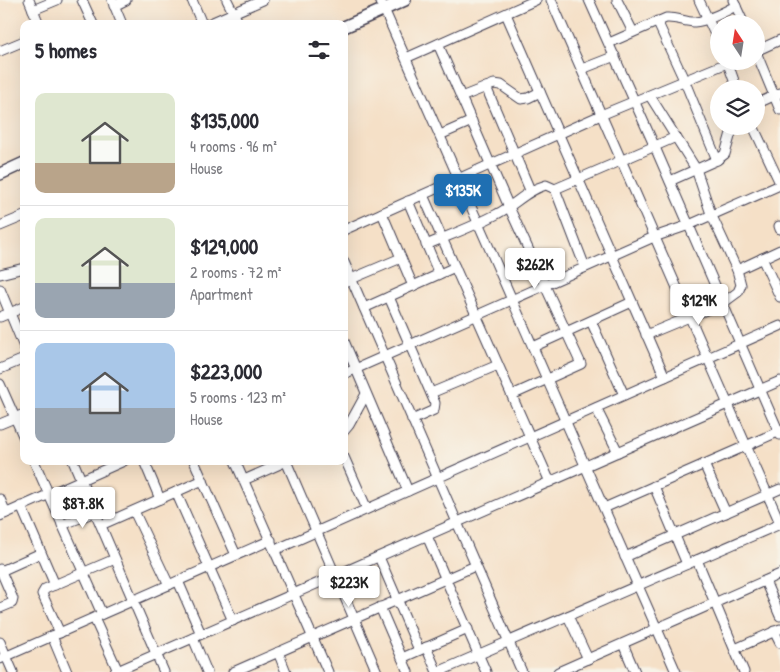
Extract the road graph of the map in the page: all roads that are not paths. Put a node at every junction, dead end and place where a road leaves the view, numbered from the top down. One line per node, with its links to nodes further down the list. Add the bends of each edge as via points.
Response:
1 (28, 0): 17 (street)
2 (57, 0): 17 (street)
3 (82, 0): 23 (street)
4 (126, 0): 14 (street)
5 (192, 0): 25 (street)
6 (228, 0): 18 (street)
7 (263, 0): 18 (street)
8 (405, 0): 16 (main road)
9 (536, 0): 19 (street)
10 (551, 0): 40 (street)
11 (590, 0): 34 (street)
12 (617, 0): 31 (street)
13 (699, 0): 21 (street)
14 (113, 3): 24 (street)
15 (735, 3): 20 (street); 21 (street)
16 (382, 4): 30 (main road); 39 (street)
17 (33, 10): 22 (street)
18 (233, 13): 26 (street); 27 (street)
19 (506, 14): 35 (street); 45 (street)
20 (740, 15)
21 (708, 19): 28 (street); 29 (street)
22 (37, 20)
23 (91, 20)
24 (120, 20)
25 (200, 20)
26 (217, 20)
27 (237, 20)
28 (657, 21): 31 (street); 43 (street)
29 (710, 23)
30 (348, 24)
31 (632, 32): 34 (street)
32 (780, 40): 36 (street)
33 (20, 43): 37 (street)
34 (609, 43): 38 (street)
35 (438, 44): 39 (street); 48 (street)
36 (765, 47)
37 (0, 51)
38 (615, 56): 40 (street); 50 (street)
39 (406, 58): 55 (street)
40 (582, 69): 52 (street)
41 (765, 69): 46 (street)
42 (711, 70): 43 (street)
43 (685, 82): 47 (street); 62 (street)
44 (486, 87): 45 (street, via 501,85 521,99); 48 (street); 60 (street)
45 (540, 92): 54 (street)
46 (777, 94): 49 (street); 51 (street)
47 (650, 96): 50 (street); 58 (street)
48 (461, 97): 53 (street)
49 (765, 100)
50 (635, 101): 52 (street); 59 (street)
51 (780, 110)
52 (601, 115): 54 (street); 61 (street)
53 (472, 121): 55 (street); 64 (street)
54 (558, 134): 60 (street); 67 (street)
55 (440, 135): 68 (street)
56 (730, 135): 62 (street, via 725,154)
57 (757, 135): 70 (street)
58 (676, 137): 59 (street); 65 (street)
59 (654, 145): 61 (street); 69 (street)
60 (514, 154): 64 (street); 72 (street)
61 (621, 159): 67 (street); 83 (street)
62 (717, 160): 65 (street)
63 (20, 165): 66 (main road)
64 (491, 165): 68 (street); 75 (street)
65 (696, 169): 69 (street); 77 (street)
66 (0, 174)
67 (578, 178): 71 (street); 87 (street)
68 (459, 179): 73 (street); 79 (street)
69 (670, 180): 80 (street)
70 (780, 184): 77 (street)
71 (555, 188): 72 (street, via 546,185); 91 (street)
72 (530, 190): 75 (street)
73 (423, 195): 74 (street); 84 (street)
74 (408, 202): 76 (street); 85 (street)
75 (509, 207): 79 (street); 98 (street)
76 (382, 213): 82 (street); 88 (street)
77 (712, 214): 80 (street); 93 (street)
78 (20, 218): 81 (street)
79 (478, 223): 84 (street); 103 (street)
80 (689, 225): 83 (street); 105 (street)
81 (0, 226)
82 (348, 228)
83 (654, 237): 87 (street); 111 (street)
84 (442, 238): 85 (street); 90 (street)
85 (426, 245): 95 (street)
86 (780, 250): 89 (street)
87 (612, 256): 91 (street); 104 (street)
88 (401, 258): 96 (street); 99 (street)
89 (762, 258): 93 (street); 102 (street)
90 (455, 267): 95 (street); 109 (street)
91 (585, 267): 98 (street)
92 (20, 269): 94 (street)
93 (737, 270): 105 (street, via 740,290)
94 (0, 274)
95 (439, 274): 99 (street)
96 (348, 281)
97 (348, 283): 107 (street)
98 (546, 285): 103 (street); 114 (street)
99 (413, 286): 101 (street)
100 (0, 289): 108 (street)
101 (389, 297): 107 (street); 118 (street)
102 (780, 297)
103 (512, 300): 109 (street); 119 (street)
104 (632, 302): 112 (street); 115 (street)
105 (723, 302): 111 (street); 117 (street)
106 (20, 308): 108 (street)
107 (364, 308): 121 (street)
108 (10, 312): 110 (street); 116 (street)
109 (476, 316): 118 (street); 124 (street)
110 (0, 317)
111 (690, 317): 115 (street); 122 (street)
112 (591, 321): 114 (street); 136 (street)
113 (780, 326): 117 (street)
114 (567, 332): 119 (street); 129 (street, via 581,364)
115 (646, 335): 128 (street)
116 (20, 337)
117 (741, 344): 122 (street); 132 (street)
118 (410, 345): 121 (street); 133 (street)
119 (533, 347): 129 (street)
120 (348, 350): 126 (street)
121 (384, 356): 126 (street); 140 (street)
122 (708, 359): 128 (street); 137 (street)
123 (20, 361): 125 (street)
124 (498, 365): 133 (street); 135 (street)
125 (0, 369)
126 (356, 369): 127 (street); 134 (street)
127 (348, 372)
128 (665, 377): 136 (street)
129 (547, 380): 135 (street); 141 (street)
130 (780, 381): 132 (street)
131 (0, 384): 139 (street)
132 (761, 390): 137 (street); 144 (street)
133 (431, 393): 140 (street, via 434,410)
134 (366, 394): 143 (street); 166 (street)
135 (512, 395): 145 (street)
136 (624, 395): 138 (street)
137 (728, 404): 146 (street); 147 (street)
138 (596, 408): 141 (street); 147 (street)
139 (19, 415): 142 (street)
140 (412, 420): 159 (street)
141 (566, 421): 145 (street); 158 (street)
142 (0, 424)
143 (348, 427)
144 (780, 432): 146 (street)
145 (530, 437): 159 (street); 163 (street)
146 (746, 446): 148 (street); 168 (street)
147 (618, 452): 158 (street)
148 (704, 464): 164 (street); 177 (street)
149 (36, 465): 169 (street)
150 (75, 465): 160 (street)
151 (115, 465): 160 (street)
152 (146, 465): 171 (street)
153 (196, 465): 161 (street)
154 (238, 465): 162 (street)
155 (277, 465): 162 (street)
156 (288, 465): 183 (street)
157 (348, 465): 174 (street)
158 (586, 466): 163 (street); 173 (street)
159 (438, 478): 166 (street); 179 (street)
160 (81, 480): 169 (street); 176 (street)
161 (203, 480): 167 (street); 189 (street)
162 (244, 480): 186 (street)
163 (550, 482): 179 (street)
164 (654, 486): 173 (street); 184 (street)
165 (780, 489): 168 (street)
166 (408, 491): 174 (street)
167 (176, 492): 171 (street); 196 (street)
168 (767, 494): 177 (street); 180 (street)
169 (48, 495): 172 (street); 181 (street)
170 (0, 499): 178 (street)
171 (160, 499): 175 (street)
172 (22, 506): 178 (street); 188 (street)
173 (604, 508): 191 (street)
174 (367, 509): 183 (street)
175 (134, 511): 182 (street); 205 (street)
176 (95, 512): 181 (street); 182 (street)
177 (726, 513): 184 (street)
178 (3, 514)
179 (457, 523): 185 (street); 195 (street)
180 (780, 523): 193 (street)
181 (62, 525): 198 (street)
182 (100, 525): 192 (street)
183 (316, 531): 187 (street); 200 (street)
184 (674, 535): 191 (street); 194 (street)
185 (427, 536): 190 (street); 201 (street)
186 (270, 540): 187 (street); 189 (street)
187 (275, 550): 207 (street)
188 (41, 553): 197 (street); 204 (street)
189 (236, 556): 196 (street)
190 (379, 557): 200 (street); 208 (street)
191 (625, 557): 206 (street)
192 (115, 559): 198 (street); 209 (street)
193 (697, 560): 194 (street); 210 (street)
194 (687, 564): 206 (street)
195 (475, 566): 201 (street); 225 (street)
196 (210, 567): 202 (street); 217 (street)
197 (0, 570): 212 (street, via 13,599 12,603)
198 (83, 572): 204 (street); 213 (street)
199 (780, 574): 203 (street)
200 (336, 576): 207 (street); 216 (street)
201 (445, 579): 208 (street); 218 (street)
202 (178, 581): 205 (street); 222 (street)
203 (765, 581): 210 (street); 215 (street)
204 (55, 585): 221 (street, via 44,589 42,594)
205 (169, 585): 209 (street)
206 (638, 585): 214 (street); 219 (street)
207 (294, 594): 217 (street); 223 (street)
208 (398, 599): 211 (street); 228 (street)
209 (133, 601): 213 (street); 231 (street)
210 (715, 603): 219 (street); 229 (street)
211 (380, 607): 216 (street); 234 (street)
212 (0, 608)
213 (98, 616): 221 (street); 239 (street)
214 (568, 616): 225 (street); 235 (street)
215 (780, 616)
216 (354, 619): 223 (street); 245 (street)
217 (233, 620): 222 (street)
218 (468, 629): 228 (street); 232 (street)
219 (657, 629): 227 (street); 252 (street)
220 (777, 630): 226 (street); 229 (street)
221 (56, 635): 233 (street); 238 (street)
222 (197, 636): 231 (street); 241 (street)
223 (313, 637): 230 (street); 244 (street)
224 (0, 642): 233 (street)
225 (508, 642): 232 (street); 249 (street)
226 (780, 643)
227 (623, 644): 235 (street); 251 (street)
228 (423, 649): 234 (street); 247 (street)
229 (735, 649): 253 (street)
230 (278, 652): 242 (street); 243 (street)
231 (156, 654): 239 (street); 240 (street)
232 (478, 654): 247 (street); 248 (street)
233 (3, 658): 237 (street)
234 (402, 658): 246 (street)
235 (588, 659): 236 (street)
236 (580, 668): 250 (street)
237 (13, 672)
238 (67, 672)
239 (116, 672)
240 (164, 672)
241 (207, 672)
242 (233, 672)
243 (286, 672)
244 (328, 672)
245 (377, 672)
246 (408, 672)
247 (438, 672)
248 (486, 672)
249 (522, 672)
250 (558, 672)
251 (635, 672)
252 (676, 672)
253 (744, 672)

